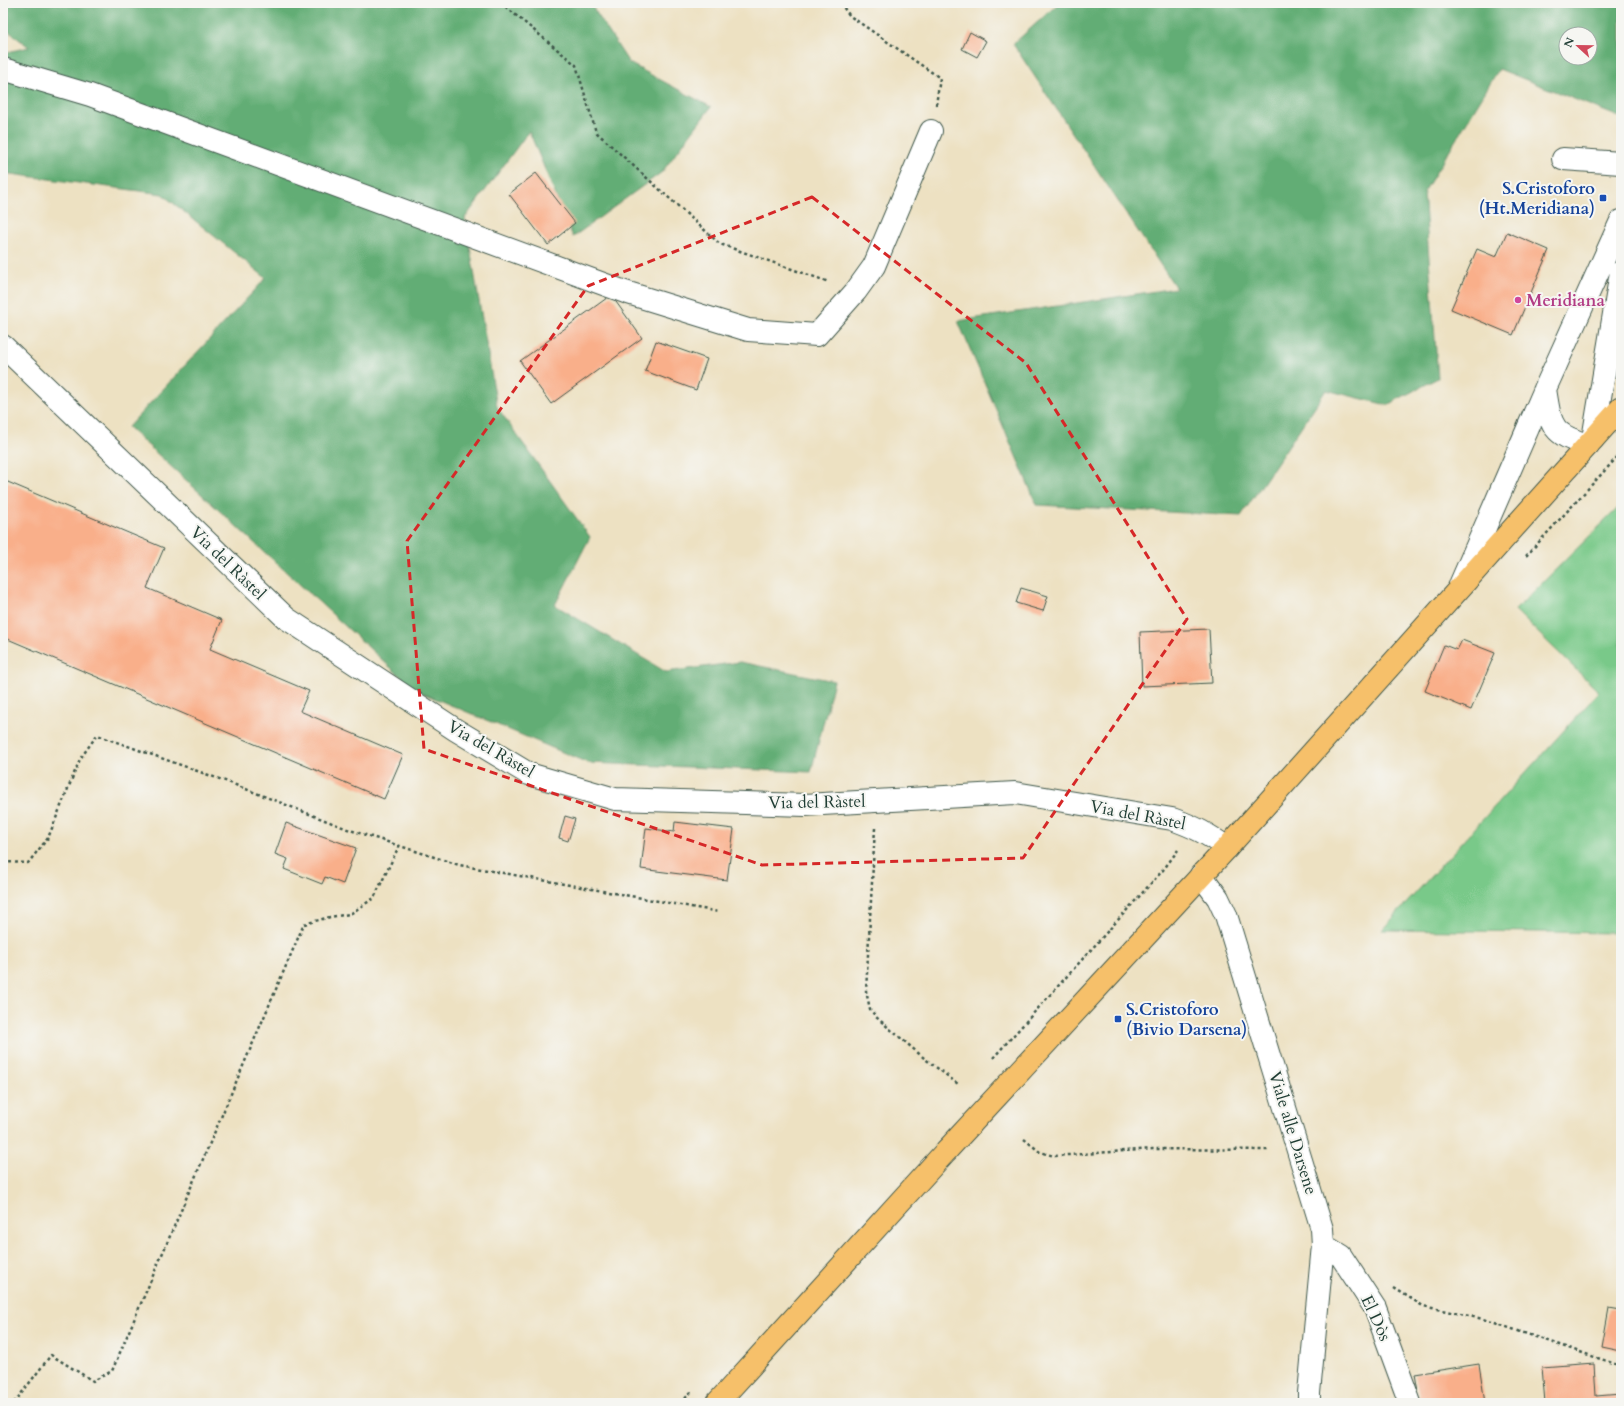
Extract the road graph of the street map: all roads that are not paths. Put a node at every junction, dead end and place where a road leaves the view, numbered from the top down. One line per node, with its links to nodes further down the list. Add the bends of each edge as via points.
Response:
1 (3, 69): 2 (street, via 90,95 625,292 748,330 817,335 856,291 874,266)
2 (931, 131)
3 (1563, 159): 4 (street)
4 (1621, 163)
5 (1621, 221): 8 (street)
6 (1620, 282): 10 (street)
7 (3, 346): 12 (street, Via del Ràstel, via 286,618 456,730 529,774 615,799 805,805 1015,793 1172,820 1201,830)
8 (1545, 389): 10 (street, via 1550,419 1559,433 1573,441); 11 (street)
9 (1621, 408): 10 (main road)
10 (1590, 442): 11 (main road)
11 (1457, 591): 12 (main road)
12 (1227, 848): 13 (main road)
13 (1201, 875): 14 (street, Viale alle Darsene, via 1218,898 1226,915 1322,1230); 15 (main road)
14 (1323, 1245): 16 (street, Viale alle Darsene); 17 (street, El Dòs, via 1340,1256 1375,1308)
15 (717, 1403)
16 (1309, 1403)
17 (1410, 1403)

